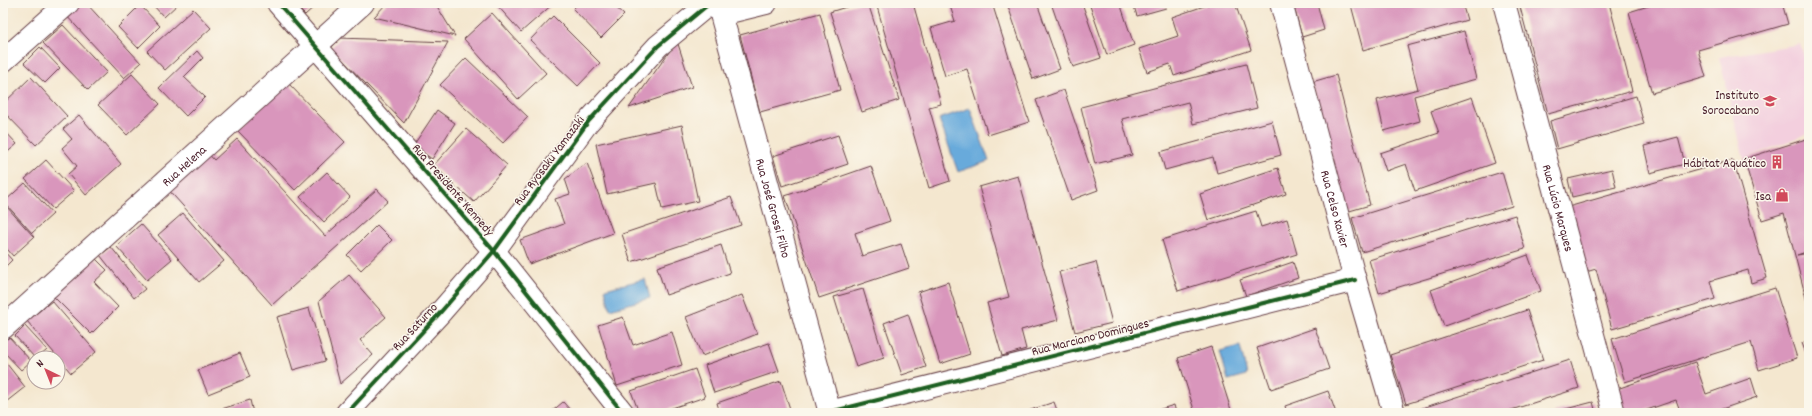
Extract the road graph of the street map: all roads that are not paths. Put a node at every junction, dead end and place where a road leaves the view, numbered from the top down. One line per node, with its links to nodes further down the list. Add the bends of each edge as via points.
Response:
1 (68, 3): 9 (street)
2 (278, 3): 8 (street, Rua Presidente Kennedy)
3 (364, 3): 8 (street, Rua Helena)
4 (766, 3): 7 (street)
5 (1281, 3): 11 (street, Rua Celso Xavier)
6 (1504, 3): 17 (street, Rua Lúcio Marques)
7 (717, 7): 10 (street, Rua Ryosaku Yamazaki, via 658,46 588,122); 15 (street, Rua José Grossi Filho)
8 (316, 46): 10 (street, Rua Presidente Kennedy); 12 (street, Rua Helena)
9 (3, 61)
10 (494, 251): 13 (street, Rua Saturno); 14 (street, Rua Presidente Kennedy)
11 (1355, 280): 15 (street, Rua Marciano Domingues); 16 (street, Rua Celso Xavier)
12 (3, 328)
13 (348, 413)
14 (623, 413)
15 (830, 413)
16 (1394, 413)
17 (1614, 413)

